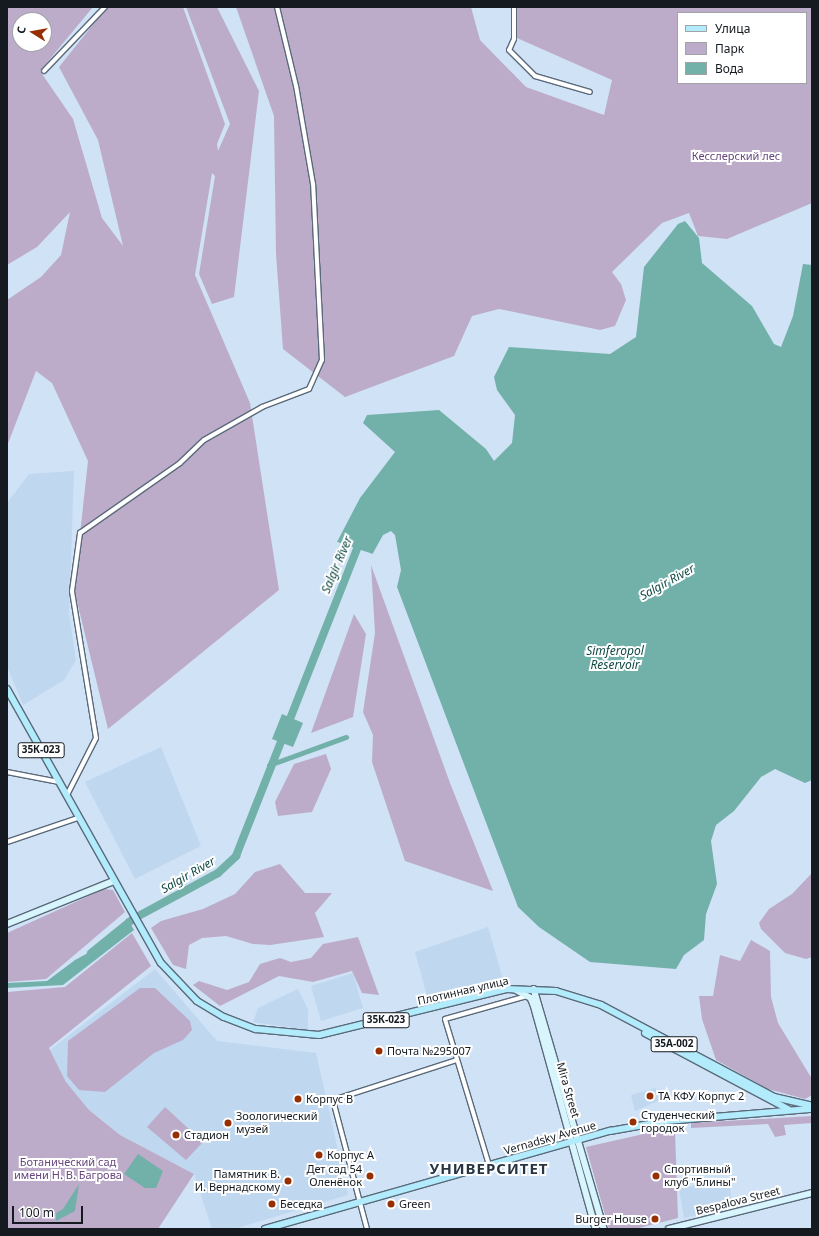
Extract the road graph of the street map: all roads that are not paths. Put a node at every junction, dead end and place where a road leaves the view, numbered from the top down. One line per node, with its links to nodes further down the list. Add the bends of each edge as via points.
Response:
1 (106, 7): 4 (street)
2 (277, 7): 9 (street, via 296,86 313,184 322,360 309,389 262,407 204,440 180,463 80,533 72,591 96,738)
3 (514, 7): 5 (street, via 514,39 509,50 535,76)
4 (44, 71)
5 (590, 92)
6 (7, 688): 8 (main road, 35К-023)
7 (7, 772): 8 (street)
8 (59, 782): 9 (main road, 35К-023)
9 (66, 796): 10 (main road, 35К-023)
10 (78, 818): 11 (street); 12 (main road, 35К-023)
11 (7, 842)
12 (114, 881): 13 (main road); 15 (main road, Плотинная улица / 35К-023, via 163,965 197,1000 233,1021 256,1029 300,1035 324,1034)
13 (7, 924)
14 (534, 988): 15 (main road, Плотинная улица / 35К-023); 18 (main road, 35А-002, via 567,993 593,1002 774,1097); 19 (main road, 35К-023, via 597,1008); 23 (main road, Mira Street)
15 (514, 989): 16 (main road)
16 (527, 996): 17 (street, Плотинная улица, via 445,1019); 23 (main road, Mira Street, via 534,1006)
17 (457, 1060): 24 (street); 26 (street, via 333,1100)
18 (812, 1107): 19 (main road, Vernadsky Avenue)
19 (790, 1110): 21 (main road, 35К-023); 22 (main road, Vernadsky Avenue)
20 (812, 1112): 21 (main road, Vernadsky Avenue)
21 (799, 1114): 22 (main road, Vernadsky Avenue)
22 (728, 1116): 23 (main road, Vernadsky Avenue, via 642,1125)
23 (576, 1141): 24 (main road, Vernadsky Avenue); 29 (main road, Mira Street); 30 (main road, Mira Street)
24 (489, 1165): 26 (main road, Vernadsky Avenue)
25 (812, 1193): 31 (main road, Bespalova Street)
26 (360, 1201): 27 (main road, Vernadsky Avenue); 28 (street)
27 (265, 1229)
28 (367, 1229)
29 (596, 1229)
30 (604, 1229)
31 (669, 1229)

